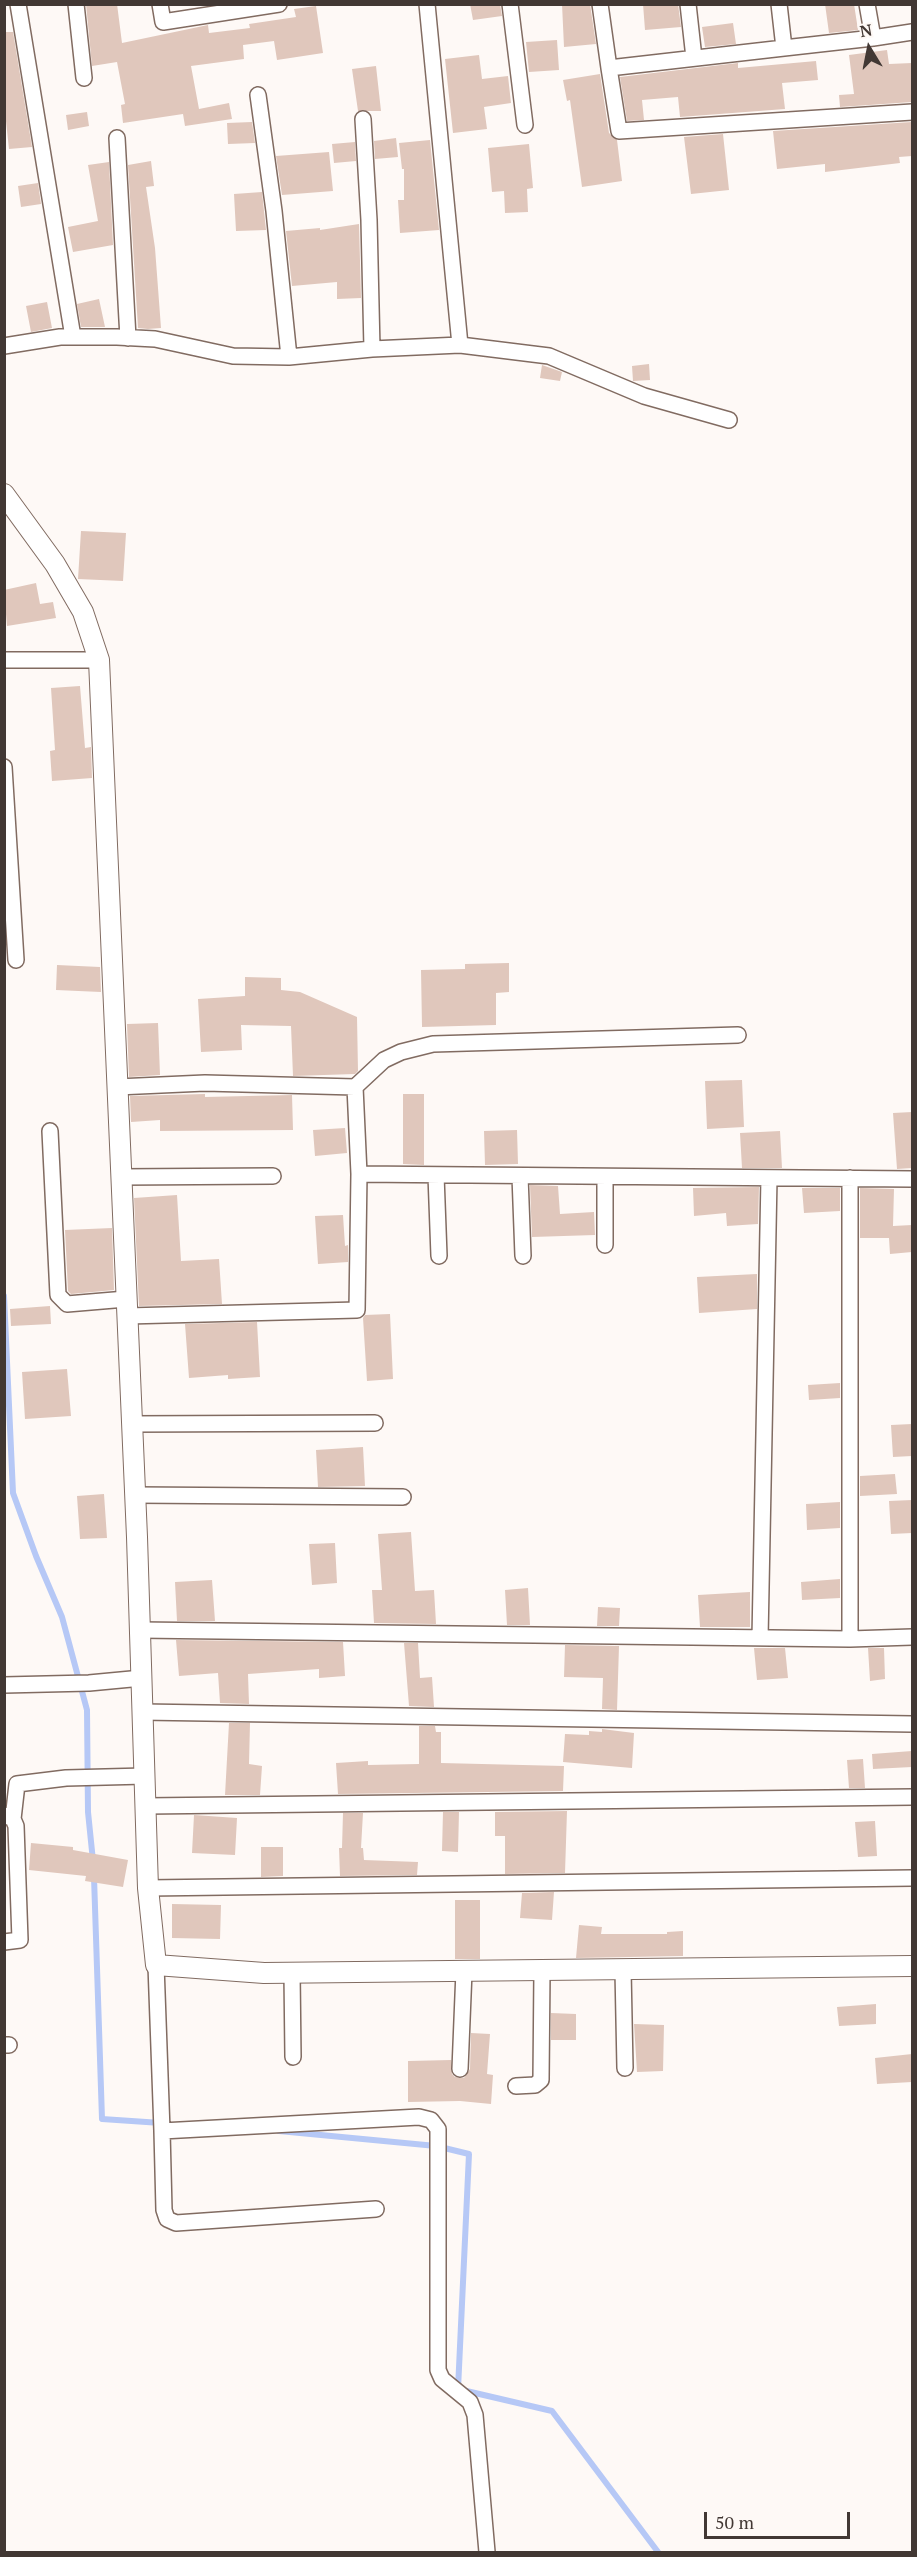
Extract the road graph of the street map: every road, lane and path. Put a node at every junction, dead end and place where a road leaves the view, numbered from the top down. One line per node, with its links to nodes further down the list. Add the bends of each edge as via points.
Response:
1 (18, 4): 22 (street)
2 (76, 4): 16 (street)
3 (160, 4): 4 (street, via 163,22)
4 (279, 4)
5 (427, 4): 24 (street)
6 (510, 4): 20 (street)
7 (600, 4): 15 (street)
8 (688, 4): 14 (street)
9 (778, 4): 13 (street)
10 (867, 4): 12 (street)
11 (912, 32): 12 (street)
12 (873, 38): 13 (street)
13 (784, 48): 14 (street)
14 (694, 58): 15 (street)
15 (609, 68): 18 (street, via 619,131)
16 (84, 78)
17 (258, 95): 27 (street)
18 (912, 112)
19 (363, 120): 26 (street)
20 (525, 125)
21 (117, 138): 23 (street)
22 (73, 337): 23 (street); 25 (street)
23 (128, 338): 27 (street, via 155,339 234,356)
24 (460, 345): 26 (street); 28 (street, via 549,356 644,396)
25 (4, 346)
26 (372, 349): 27 (street)
27 (289, 357)
28 (729, 420)
29 (4, 494): 31 (street, via 55,564 83,612)
30 (4, 660): 31 (street)
31 (99, 660): 35 (street)
32 (4, 767): 33 (street)
33 (16, 960)
34 (738, 1035): 36 (street, via 433,1044 384,1060)
35 (117, 1087): 36 (street, via 205,1083); 42 (street)
36 (355, 1087): 38 (street)
37 (50, 1131): 50 (street, via 57,1295 67,1304)
38 (359, 1174): 39 (street); 50 (street, via 357,1310)
39 (436, 1175): 41 (street); 48 (street)
40 (273, 1176): 42 (street)
41 (520, 1176): 43 (street); 49 (street)
42 (121, 1177): 50 (street)
43 (605, 1177): 44 (street); 47 (street)
44 (769, 1178): 45 (street); 57 (street)
45 (850, 1178): 46 (street); 58 (street)
46 (912, 1179)
47 (605, 1245)
48 (439, 1256)
49 (523, 1256)
50 (127, 1308): 52 (street)
51 (375, 1423): 52 (street)
52 (132, 1424): 53 (street)
53 (135, 1495): 54 (street); 55 (street)
54 (402, 1497)
55 (140, 1630): 57 (street); 59 (street)
56 (912, 1637): 58 (street)
57 (760, 1638): 58 (street)
58 (850, 1639)
59 (142, 1678): 60 (street); 61 (street)
60 (4, 1685)
61 (142, 1712): 62 (street); 63 (street)
62 (912, 1724)
63 (145, 1776): 65 (street); 66 (street, via 17,1784)
64 (912, 1797): 65 (street)
65 (146, 1806): 68 (street)
66 (9, 1817): 69 (street, via 16,1826 20,1940)
67 (912, 1878): 68 (street)
68 (148, 1888): 70 (street)
69 (4, 1942)
70 (156, 1965): 75 (street); 80 (street)
71 (912, 1966): 72 (street)
72 (623, 1970): 74 (street); 77 (street)
73 (464, 1971): 74 (street); 75 (street); 78 (street)
74 (542, 1971): 79 (street, via 541,2080 535,2085)
75 (292, 1973): 76 (street)
76 (293, 2057)
77 (625, 2068)
78 (460, 2069)
79 (516, 2086)
80 (162, 2131): 81 (street, via 164,2210 167,2219 176,2223); 82 (street, via 419,2116 438,2129 438,2370 442,2379 470,2402 475,2415)
81 (376, 2209)
82 (488, 2553)

